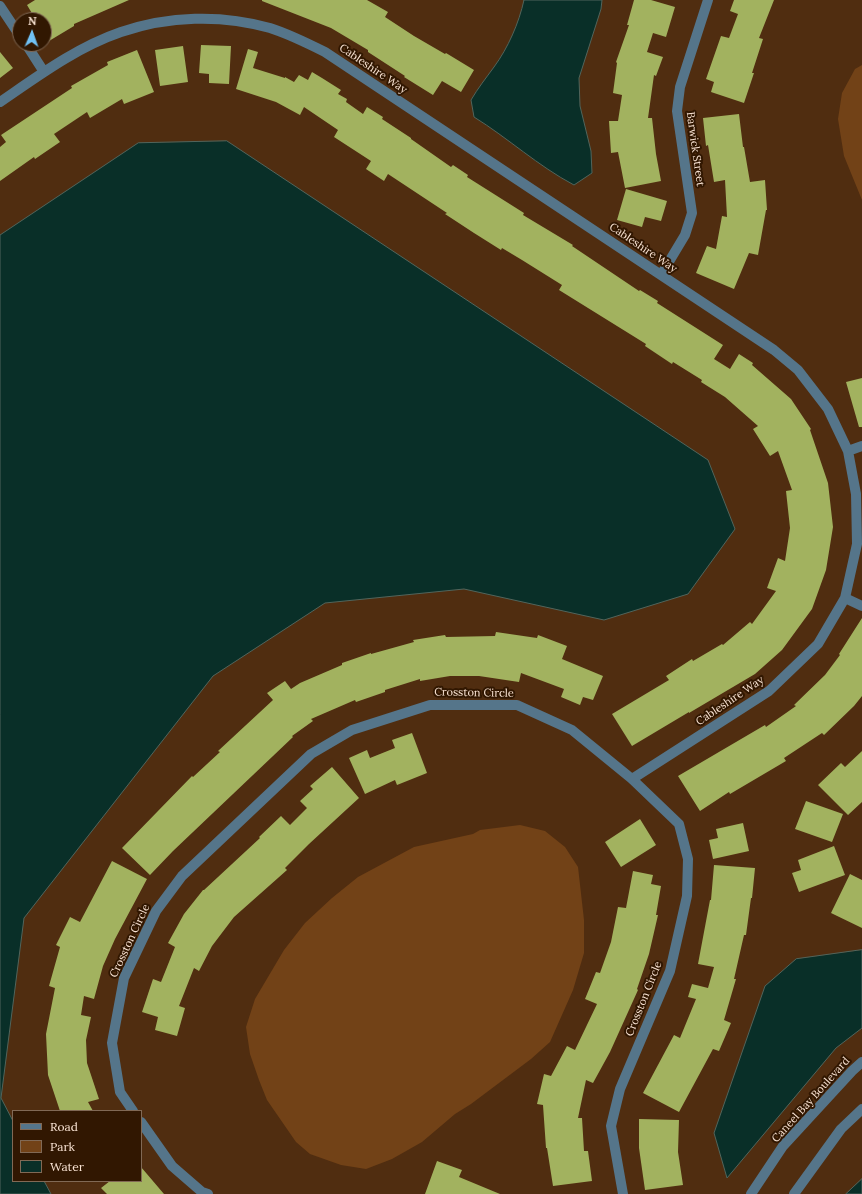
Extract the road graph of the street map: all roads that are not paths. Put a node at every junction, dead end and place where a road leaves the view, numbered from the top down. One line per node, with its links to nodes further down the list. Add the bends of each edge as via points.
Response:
1 (708, 0): 7 (street, Barwick Street, via 680,87 677,111 692,213 685,235)
2 (0, 6): 3 (street)
3 (12, 24)
4 (31, 52): 5 (street)
5 (44, 72): 6 (street, Cableshire Way); 7 (street, Cableshire Way, via 100,41 146,25 199,18 225,19 269,28 325,52)
6 (0, 102)
7 (661, 275): 9 (street, Cableshire Way, via 774,350 798,370 828,409)
8 (862, 446): 9 (street)
9 (848, 451): 10 (street, Cableshire Way, via 856,494 857,544)
10 (845, 598): 11 (street); 12 (street, Cableshire Way, via 818,644 769,691)
11 (862, 606)
12 (632, 779): 15 (street, Crosston Circle, via 572,730 517,705 430,704 352,730 311,754 182,876 156,911 124,978 112,1043 120,1092); 18 (street, Crosston Circle, via 679,824 688,859 687,896 670,971 620,1089 611,1126)
13 (862, 1062): 19 (street, Caneel Bay Boulevard, via 783,1146)
14 (862, 1109): 20 (street, via 841,1129)
15 (132, 1110)
16 (142, 1123): 17 (street, via 172,1166 202,1192)
17 (208, 1194)
18 (622, 1194)
19 (752, 1194)
20 (794, 1194)

